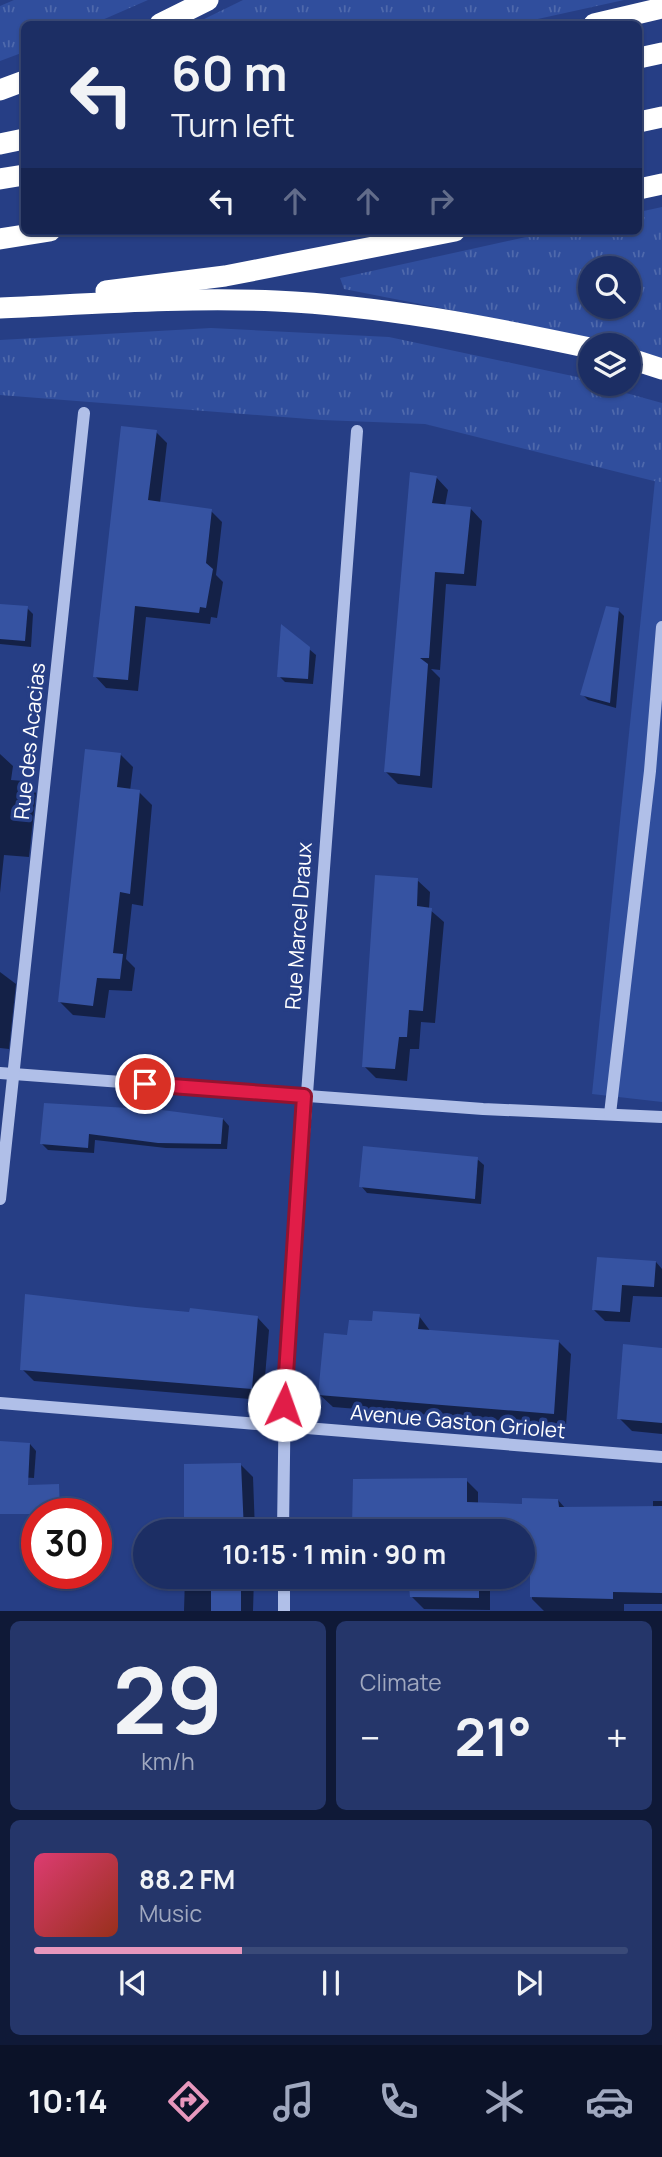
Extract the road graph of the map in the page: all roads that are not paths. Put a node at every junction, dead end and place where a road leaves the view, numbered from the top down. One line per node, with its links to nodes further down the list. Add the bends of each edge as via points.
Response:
1 (208, 0): 3 (highway)
2 (662, 8): 4 (highway)
3 (166, 21)
4 (607, 21)
5 (662, 53): 6 (highway)
6 (642, 57)
7 (21, 82): 8 (highway)
8 (0, 90)
9 (662, 117): 10 (highway)
10 (642, 121)
11 (21, 140): 12 (highway)
12 (0, 144)
13 (21, 176): 14 (highway)
14 (0, 179)
15 (662, 184): 16 (highway)
16 (642, 188)
17 (25, 235): 19 (highway)
18 (435, 235): 20 (highway, via 225,276)
19 (0, 239)
20 (0, 306): 21 (highway, via 309,303 399,313)
21 (578, 346)
22 (641, 362): 23 (highway)
23 (662, 369)
24 (84, 413): 28 (street, Rue des Acacias)
25 (356, 430): 29 (street, Rue Marcel Draux)
26 (662, 627): 27 (street)
27 (656, 772): 30 (street)
28 (6, 1074): 29 (street); 32 (street, Rue des Acacias)
29 (304, 1096): 30 (street); 34 (street, Rue Marcel Draux)
30 (610, 1115): 31 (street)
31 (662, 1117)
32 (0, 1199)
33 (0, 1403): 34 (street, Avenue Gaston Griolet)
34 (283, 1426): 35 (street, Avenue Gaston Griolet); 36 (street, Rue Marcel Draux)
35 (662, 1457)
36 (283, 1519)
37 (284, 1589): 38 (street)
38 (284, 1611)

